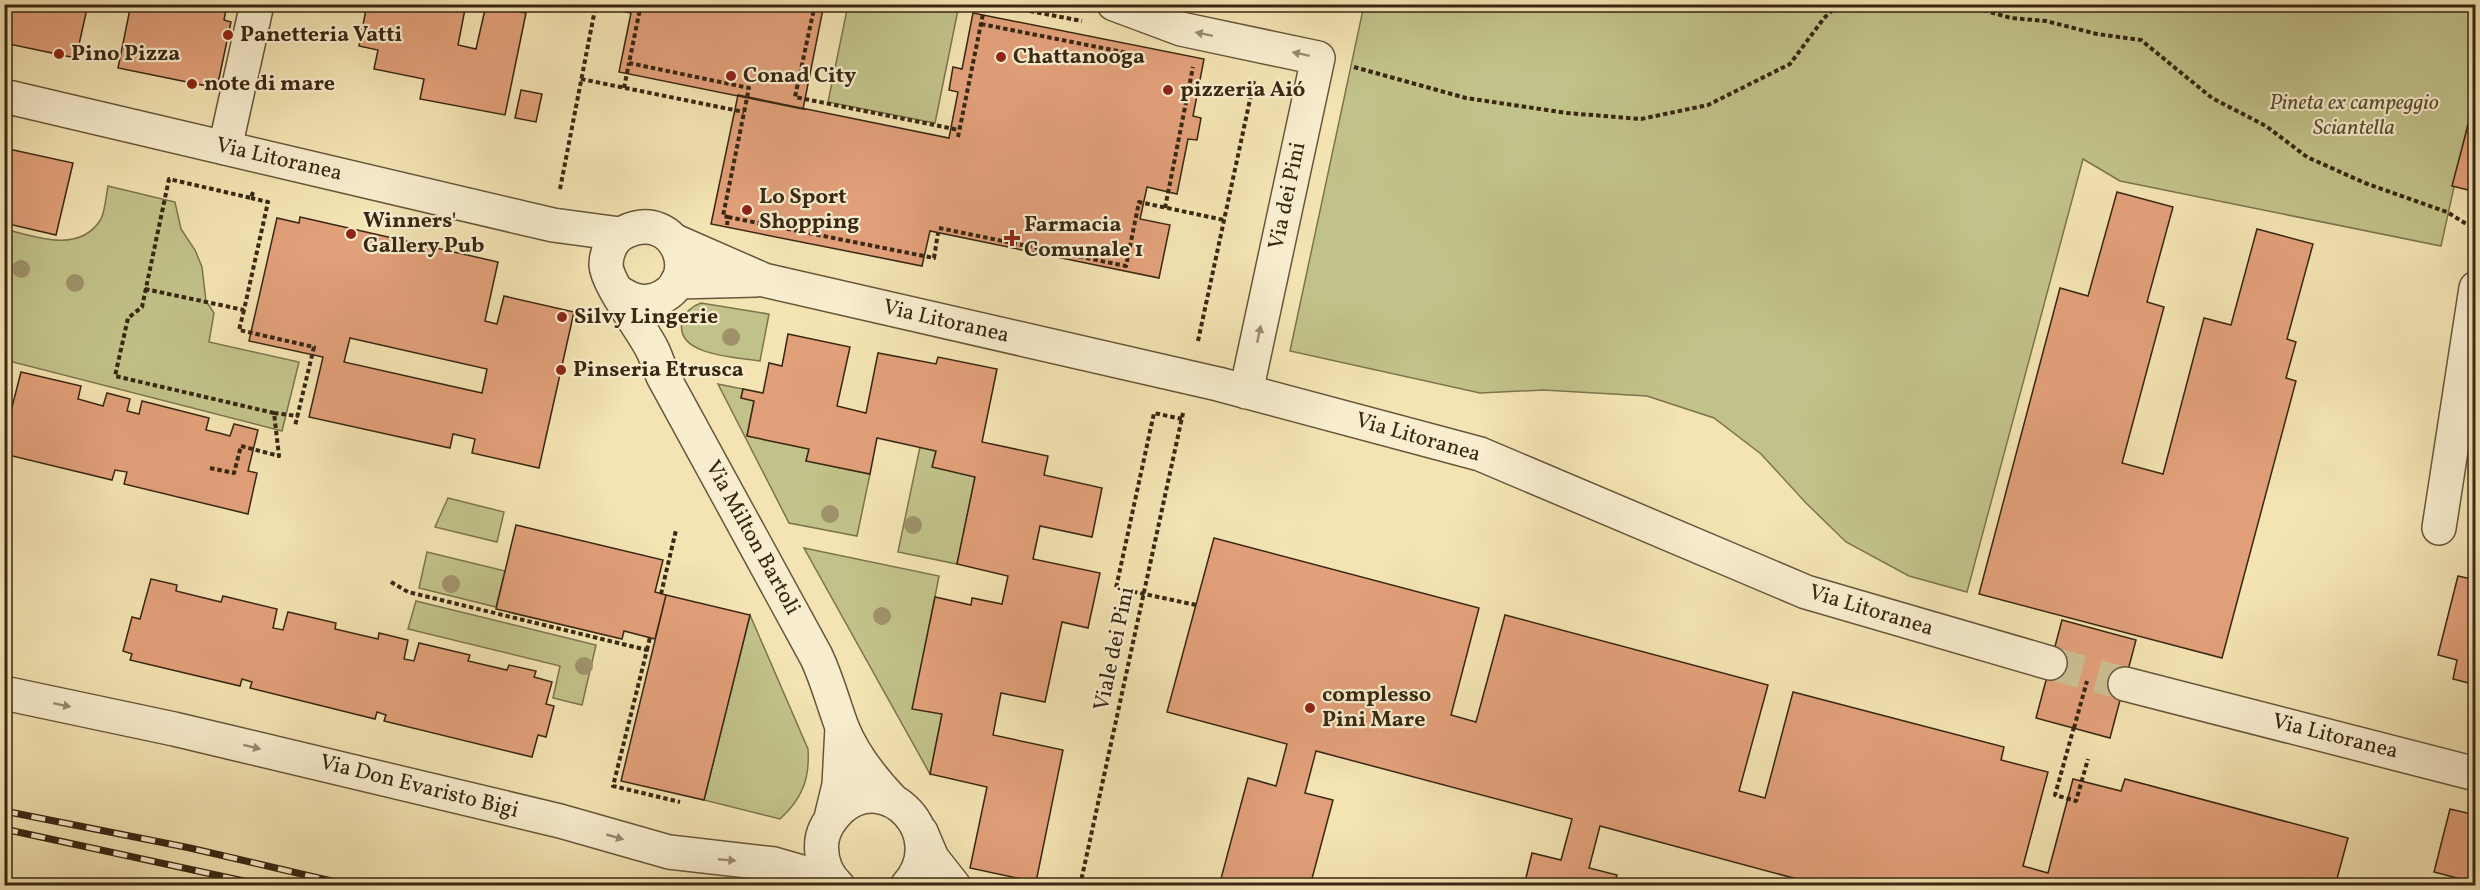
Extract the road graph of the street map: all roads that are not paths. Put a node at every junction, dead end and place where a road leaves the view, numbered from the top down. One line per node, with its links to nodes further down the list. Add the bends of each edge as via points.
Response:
1 (257, 4): 4 (street)
2 (1114, 4): 13 (street, Via dei Pini, one-way to 2, via 1318,58 1181,29)
3 (4, 96): 4 (street, Via Litoranea)
4 (225, 148): 5 (street, Via Litoranea)
5 (553, 225): 6 (street, Via Litoranea); 9 (street, Via Litoranea, via 572,239)
6 (620, 234): 7 (street, via 645,225); 9 (street, via 607,254)
7 (675, 241): 8 (street, Via Litoranea); 10 (street, via 682,265)
8 (764, 280): 10 (street, Via Litoranea); 13 (street, Via Litoranea)
9 (613, 285): 10 (street, via 639,302 663,297); 12 (street, Via Milton Bartoli)
10 (675, 286): 12 (street, Via Milton Bartoli, via 655,325)
11 (2475, 288): 14 (street)
12 (654, 352): 18 (street, Via Milton Bartoli, via 664,378 816,656)
13 (1246, 392): 15 (street, Via Litoranea, via 1480,454 1806,592)
14 (2439, 528)
15 (2050, 663)
16 (2125, 684): 19 (street, Via Litoranea)
17 (4, 693): 23 (street, Via Don Evaristo Bigi, one-way to 23, via 220,739 548,818 669,852 774,864)
18 (842, 727): 20 (street, Via Milton Bartoli, via 874,780); 21 (street, Via Milton Bartoli, via 839,785)
19 (2475, 774)
20 (893, 801): 21 (street, via 859,799); 22 (street, via 915,819)
21 (831, 818): 23 (street, Via Don Evaristo Bigi, via 823,832 821,850 824,867)
22 (921, 832): 24 (street, via 924,851 919,869); 25 (street, via 932,858)
23 (836, 883)
24 (906, 885)
25 (954, 885)

